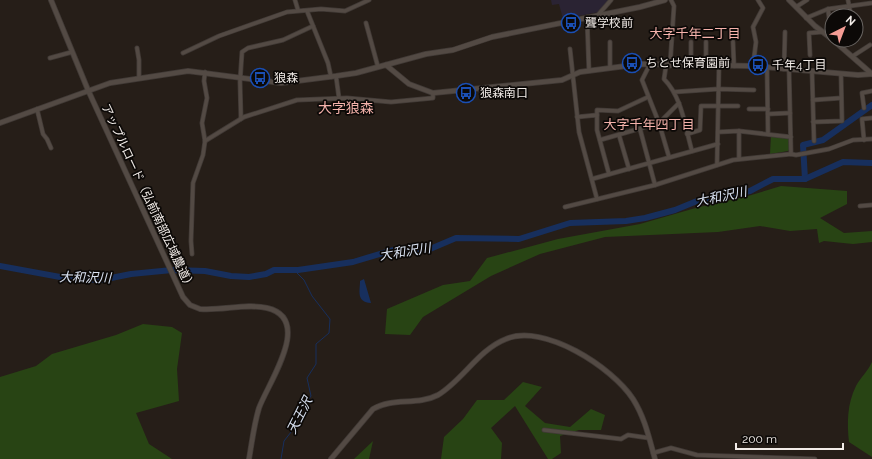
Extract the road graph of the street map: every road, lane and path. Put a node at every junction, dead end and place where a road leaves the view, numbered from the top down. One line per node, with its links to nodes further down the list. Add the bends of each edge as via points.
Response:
1 (52, 0): 35 (street, アップルロード（弘前南部広域農道）)
2 (295, 0): 17 (street)
3 (368, 0): 18 (street, via 346,11)
4 (611, 0): 20 (street)
5 (665, 0): 20 (street)
6 (671, 0): 42 (street, via 674,6)
7 (758, 0): 47 (street, via 762,8 754,27 756,42)
8 (789, 0): 14 (street)
9 (808, 0): 14 (street)
10 (848, 0): 13 (street)
11 (871, 0): 12 (street)
12 (872, 3): 13 (street); 15 (street)
13 (849, 6): 16 (street)
14 (796, 7): 22 (street)
15 (872, 7)
16 (835, 8)
17 (298, 10): 18 (street); 36 (street, via 233,30)
18 (308, 11): 24 (street)
19 (824, 11): 22 (street)
20 (598, 15): 21 (street)
21 (587, 17): 41 (street, via 492,37 453,50); 53 (street)
22 (806, 18): 26 (street)
23 (366, 23): 48 (street)
24 (313, 26): 59 (street); 61 (street, via 283,40 245,50 241,54)
25 (785, 32): 51 (street)
26 (822, 32): 37 (street, via 809,33)
27 (610, 42): 50 (street)
28 (691, 42): 43 (street)
29 (706, 42): 44 (street)
30 (733, 42): 46 (street)
31 (870, 45): 38 (street)
32 (137, 48): 60 (street)
33 (843, 48): 38 (street)
34 (570, 49): 56 (street)
35 (72, 52): 39 (street); 63 (street, アップルロード（弘前南部広域農道）)
36 (183, 53)
37 (810, 55)
38 (852, 56): 58 (street)
39 (50, 58)
40 (650, 64): 42 (street); 50 (street); 68 (street, via 642,80)
41 (386, 65): 48 (street); 67 (street, via 408,84)
42 (668, 66): 43 (street); 66 (street, via 664,80)
43 (691, 66): 44 (street)
44 (706, 66): 45 (street)
45 (719, 66): 46 (street); 62 (street)
46 (734, 66): 47 (street)
47 (753, 66): 49 (street)
48 (378, 67): 59 (street)
49 (768, 67): 51 (street); 78 (street)
50 (610, 68): 53 (street)
51 (784, 69): 52 (street)
52 (789, 69): 54 (street); 79 (street)
53 (589, 71): 56 (street)
54 (812, 71): 57 (street); 71 (street)
55 (205, 72): 60 (street, via 179,71); 61 (street); 97 (street, via 207,98 202,123)
56 (573, 74): 67 (street, via 562,80); 81 (street)
57 (841, 74): 58 (street); 70 (street)
58 (872, 74)
59 (333, 77): 61 (street, via 286,83); 69 (street)
60 (139, 78): 63 (street)
61 (241, 78): 83 (street)
62 (718, 89): 64 (street); 66 (street); 73 (street)
63 (88, 90): 76 (street); 119 (street, アップルロード（弘前南部広域農道）, via 183,298 195,308 209,310 266,308 277,312 287,324 288,343 259,408)
64 (754, 90)
65 (872, 91): 75 (street, via 862,93)
66 (674, 92): 72 (street)
67 (433, 93): 69 (street, via 433,98 391,102)
68 (648, 97): 80 (street, via 618,111 597,110); 86 (street)
69 (339, 98): 83 (street, via 291,102)
70 (841, 98): 71 (street); 84 (street, via 842,121)
71 (813, 100): 84 (street)
72 (679, 103): 86 (street); 90 (street)
73 (718, 106): 74 (street); 89 (street); 90 (street, via 702,106 700,130)
74 (738, 106)
75 (864, 108)
76 (38, 109): 85 (street); 100 (street, via 43,134)
77 (749, 109): 78 (street)
78 (768, 111): 79 (street); 91 (street)
79 (790, 113): 93 (street)
80 (597, 115): 81 (street); 95 (street)
81 (578, 117): 109 (street, via 579,132)
82 (872, 118): 96 (street, via 862,119)
83 (241, 119): 97 (street)
84 (813, 122): 98 (street)
85 (0, 123)
86 (660, 123): 87 (street); 103 (street)
87 (640, 129): 92 (street); 105 (street)
88 (739, 131): 89 (street); 91 (street); 104 (street)
89 (718, 132): 99 (street)
90 (687, 134): 101 (street)
91 (768, 134): 93 (street)
92 (619, 135): 95 (street); 107 (street)
93 (791, 137): 102 (street)
94 (872, 139): 96 (street)
95 (600, 140): 108 (street)
96 (864, 140): 102 (street, via 853,140 829,149)
97 (205, 141): 115 (street, via 193,183 190,241)
98 (814, 141)
99 (718, 144): 101 (street); 106 (street)
100 (51, 148)
101 (692, 151): 103 (street)
102 (791, 154): 104 (street)
103 (669, 157): 105 (street)
104 (739, 159): 106 (street)
105 (649, 163): 107 (street); 110 (street)
106 (717, 165): 110 (street)
107 (629, 169): 108 (street)
108 (609, 174): 109 (street)
109 (592, 179): 111 (street)
110 (655, 185): 111 (street)
111 (597, 199): 114 (street)
112 (872, 205): 113 (street)
113 (860, 206)
114 (564, 207)
115 (192, 254)
116 (544, 430): 117 (street, via 621,440 628,436)
117 (650, 438): 118 (street); 120 (street, via 644,419 632,398 606,370 550,340 524,335 506,339 494,346 438,395 415,401 390,402 374,409)
118 (653, 453): 121 (street); 122 (street, via 671,448 697,455)
119 (249, 459)
120 (331, 459)
121 (655, 459)
122 (815, 459)

